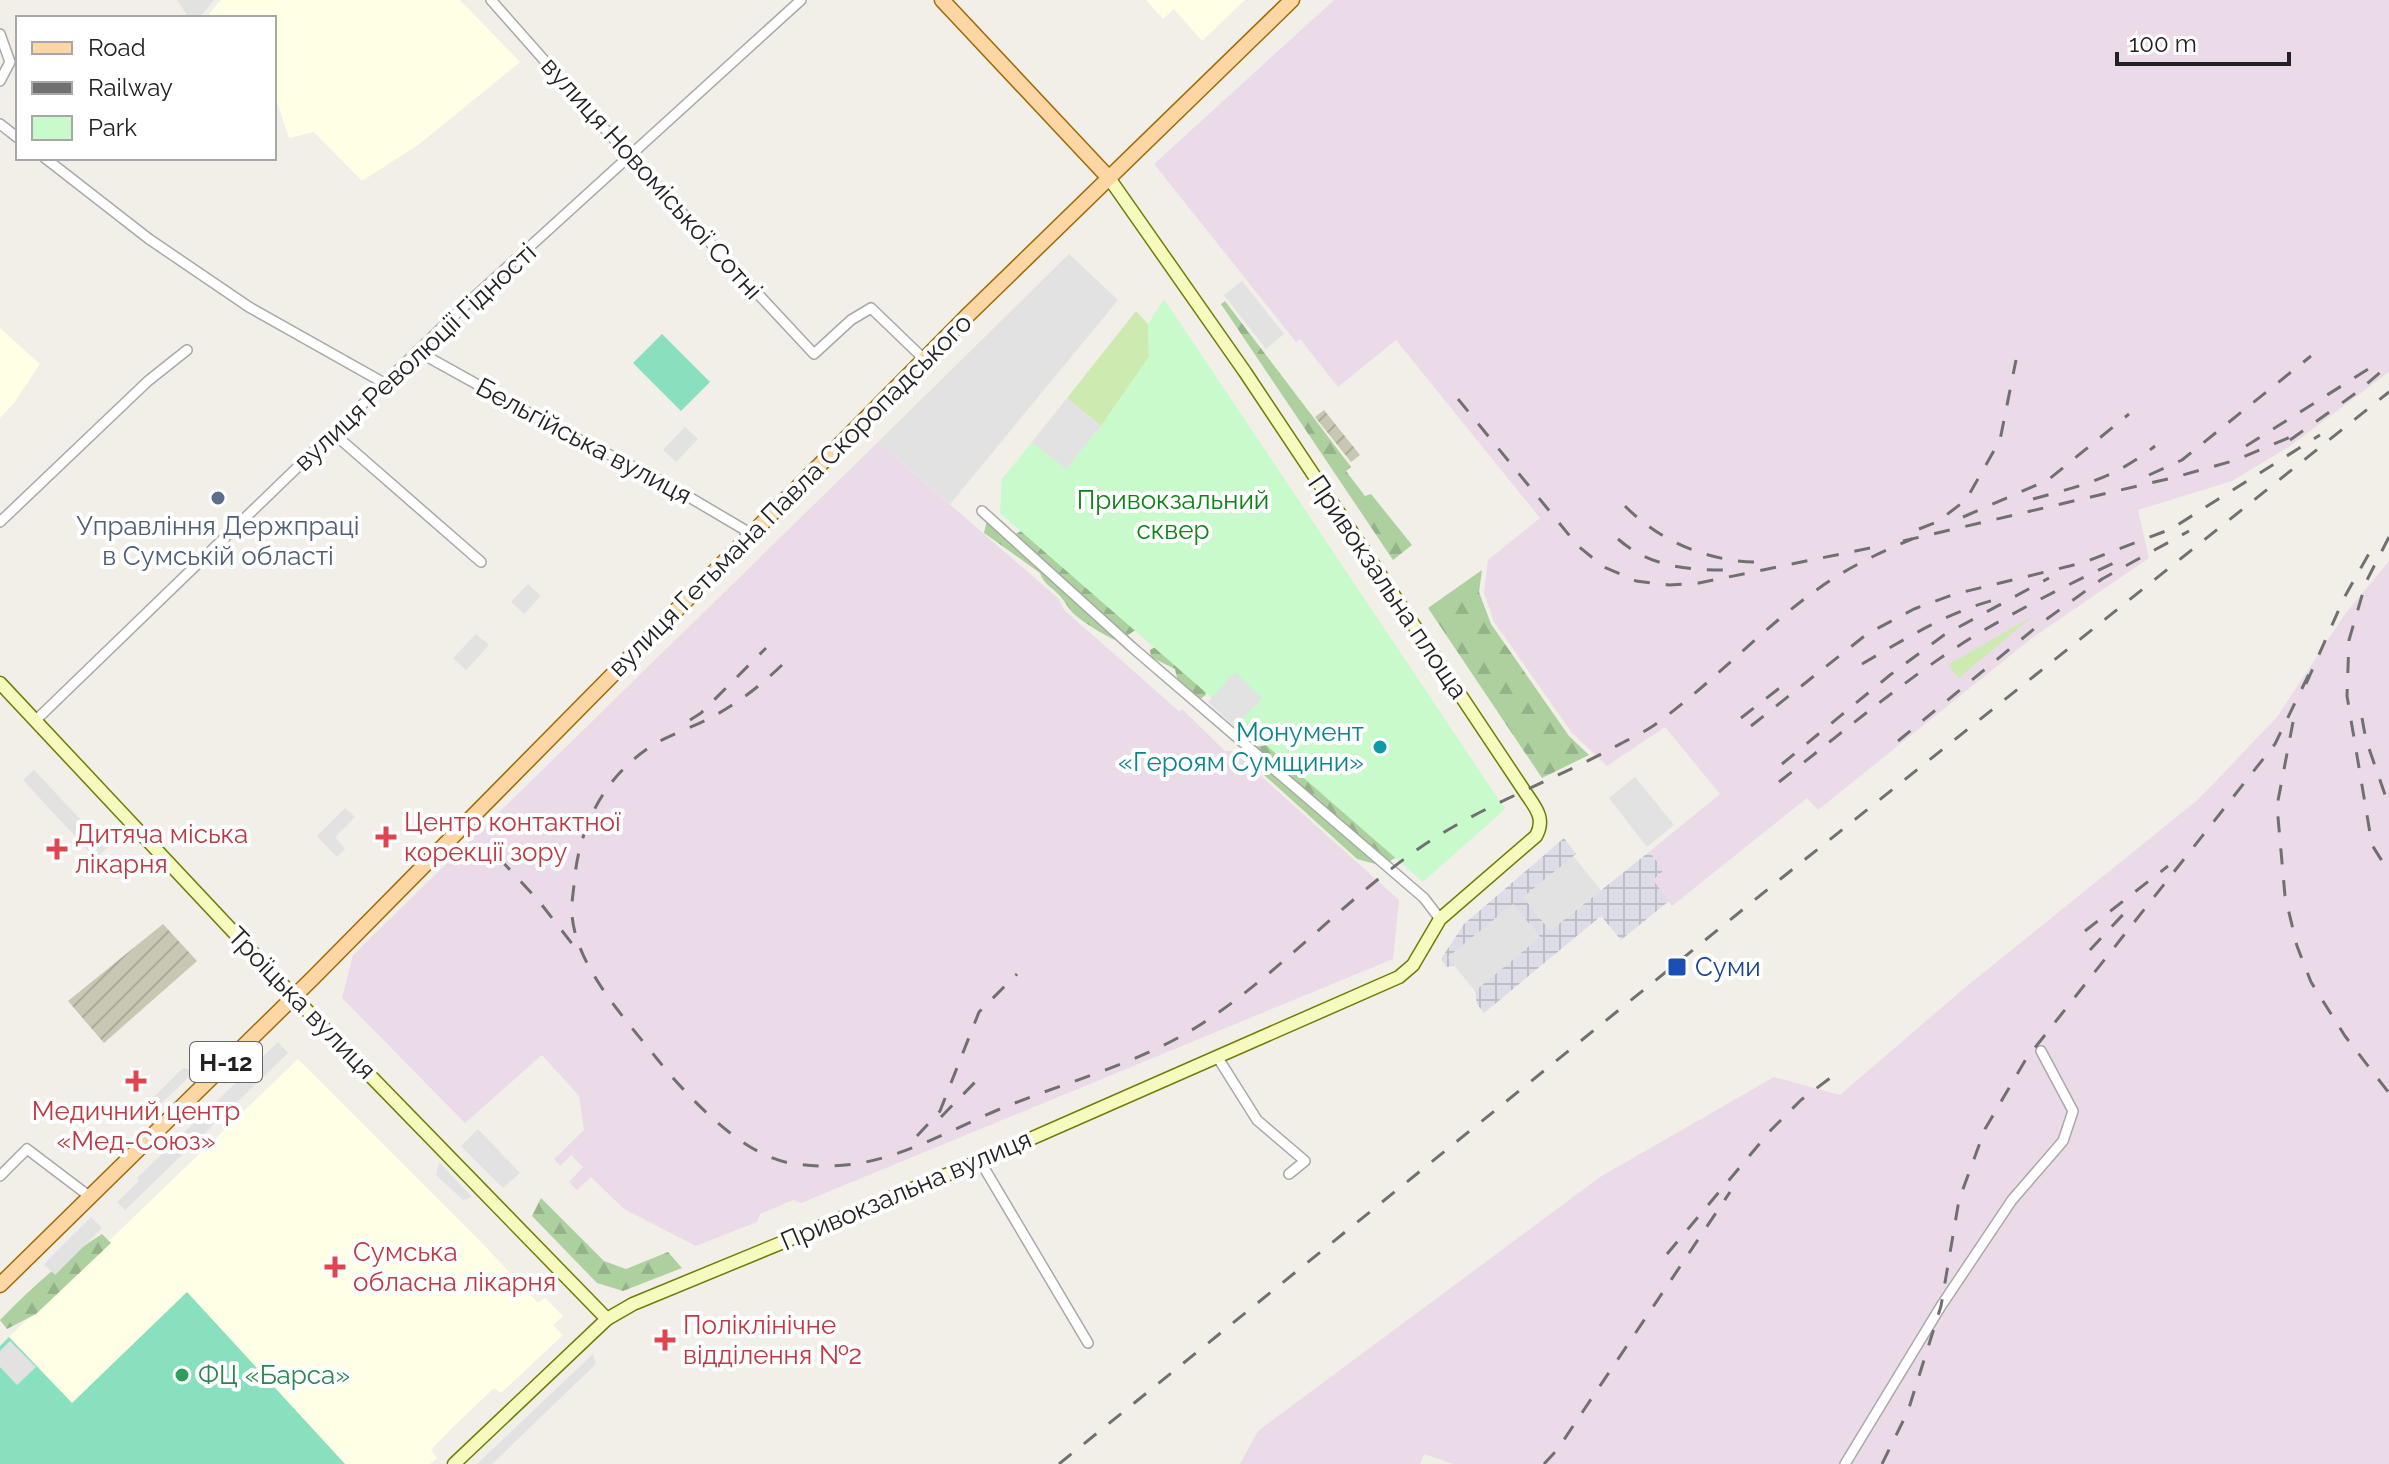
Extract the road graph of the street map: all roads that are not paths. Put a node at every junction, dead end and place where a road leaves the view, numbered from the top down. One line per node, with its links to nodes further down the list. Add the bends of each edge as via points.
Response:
1 (491, 0): 9 (street, вулиця Новоміської Сотні)
2 (801, 0): 9 (street, вулиця Революції Гідності)
3 (942, 0): 11 (main road)
4 (1292, 0): 11 (main road, вулиця Гетьмана Павла Скоропадського)
5 (0, 34): 6 (street, via 10,62)
6 (0, 81)
7 (0, 124): 8 (street)
8 (16, 136)
9 (630, 157): 13 (street, вулиця Революції Гідності); 14 (street, вулиця Новоміської Сотні, via 814,354 871,308)
10 (48, 160): 15 (street, via 149,239 249,307)
11 (1109, 178): 14 (main road, вулиця Гетьмана Павла Скоропадського); 23 (main road, Привокзальна площа, via 1540,814 1536,836)
12 (187, 350): 18 (street)
13 (417, 351): 15 (street, вулиця Революції Гідності); 19 (street, Бельгійська вулиця)
14 (924, 359): 19 (main road, вулиця Гетьмана Павла Скоропадського)
15 (384, 383): 16 (street, вулиця Революції Гідності)
16 (333, 433): 20 (street); 22 (street, вулиця Революції Гідності)
17 (982, 511): 23 (street, via 1424,898)
18 (0, 522)
19 (750, 533): 25 (main road, вулиця Гетьмана Павла Скоропадського)
20 (481, 562)
21 (0, 683): 22 (main road, Троїцька вулиця)
22 (35, 721): 25 (main road, Троїцька вулиця)
23 (1440, 919): 24 (main road, Привокзальна площа, via 1413,965)
24 (1399, 977): 27 (main road, Привокзальна вулиця)
25 (294, 996): 31 (main road, Н-12); 33 (main road, Троїцька вулиця)
26 (2041, 1051): 36 (street, via 2073,1111 2063,1141 1994,1226)
27 (1218, 1058): 28 (main road, Привокзальна вулиця); 29 (street, via 1257,1120 1305,1161)
28 (980, 1161): 33 (main road, Привокзальна вулиця); 34 (street)
29 (1289, 1174)
30 (0, 1176): 31 (street, via 27,1149)
31 (89, 1196): 32 (main road, Н-12)
32 (0, 1285)
33 (607, 1319): 35 (main road, Привокзальна вулиця)
34 (1088, 1343)
35 (454, 1464)
36 (1845, 1464)

